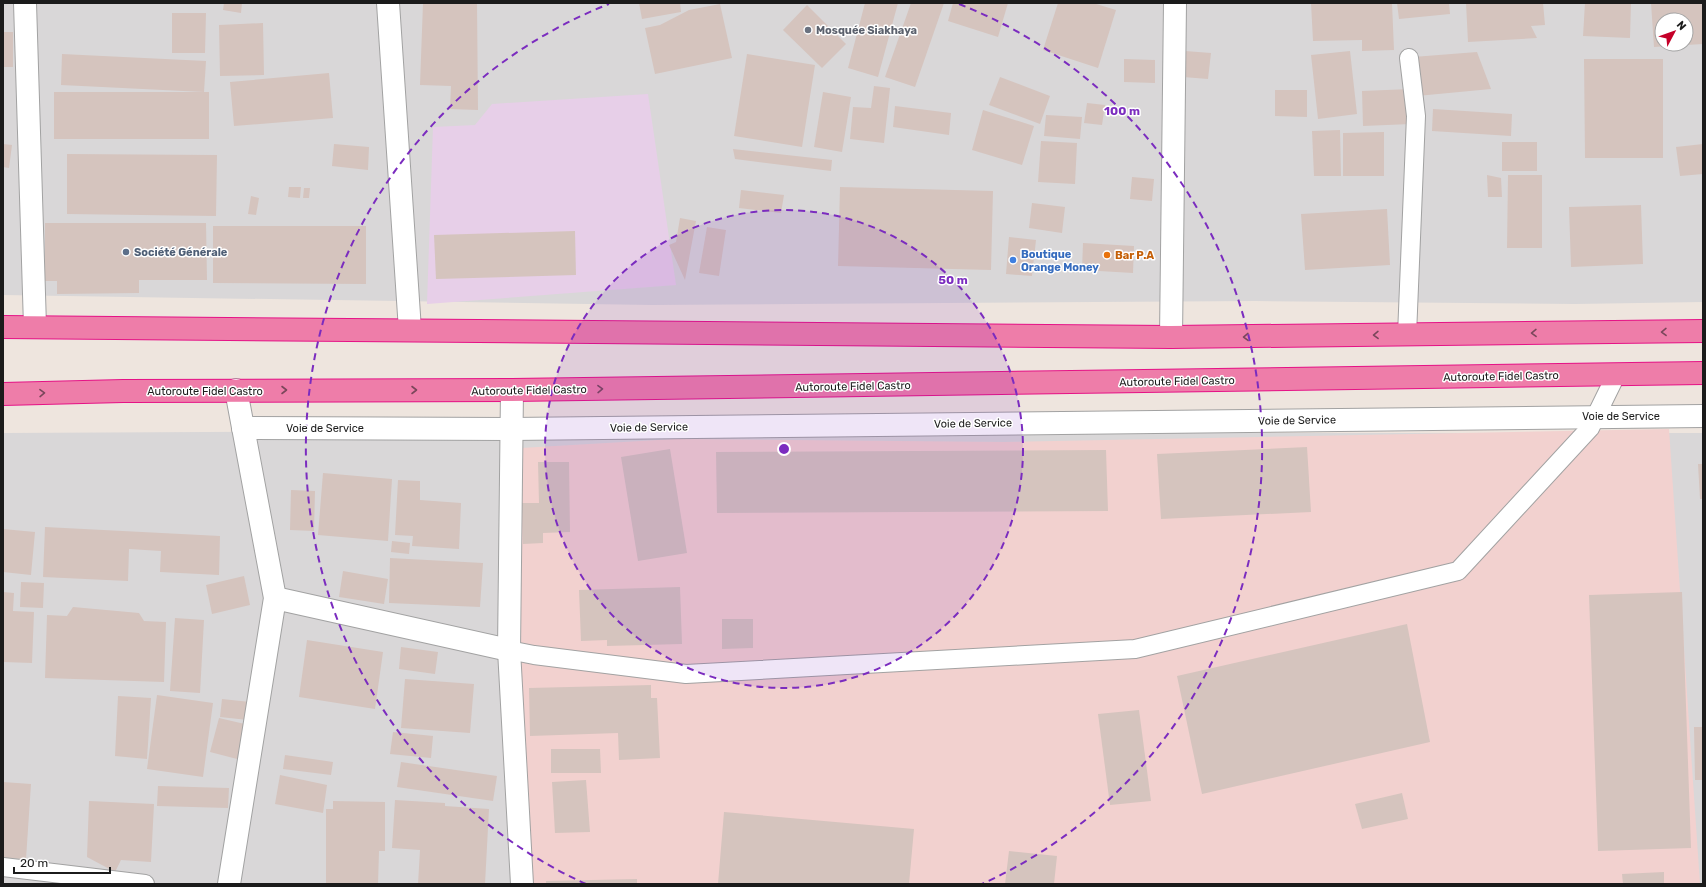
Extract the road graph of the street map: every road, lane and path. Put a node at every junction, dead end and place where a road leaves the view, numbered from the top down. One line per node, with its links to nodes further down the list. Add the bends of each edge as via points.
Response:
1 (25, 3): 6 (street)
2 (388, 3): 7 (street)
3 (1175, 3): 10 (street)
4 (1409, 58): 9 (lane, via 1416,116)
5 (3, 326): 6 (highway)
6 (35, 326): 7 (highway)
7 (410, 330): 10 (highway)
8 (1703, 331): 9 (highway, one-way to 9)
9 (1407, 335): 10 (highway, one-way to 10)
10 (1171, 337)
11 (1703, 372): 12 (highway, Autoroute Fidel Castro)
12 (1616, 375): 14 (highway, Autoroute Fidel Castro, one-way to 12); 16 (lane)
13 (236, 390): 14 (highway, Autoroute Fidel Castro, one-way to 14); 15 (highway, Autoroute Fidel Castro, one-way to 13); 18 (street)
14 (512, 390): 19 (street)
15 (3, 394)
16 (1596, 416): 17 (street, Voie de Service); 19 (street, Voie de Service); 21 (lane, via 1590,428 1458,572 1135,649 686,674 534,656)
17 (1703, 416)
18 (243, 428): 19 (street, Voie de Service); 20 (street)
19 (512, 429): 21 (street)
20 (275, 598): 21 (street); 24 (street)
21 (509, 650): 25 (street)
22 (3, 867): 23 (lane)
23 (145, 884)
24 (229, 884)
25 (522, 884)

